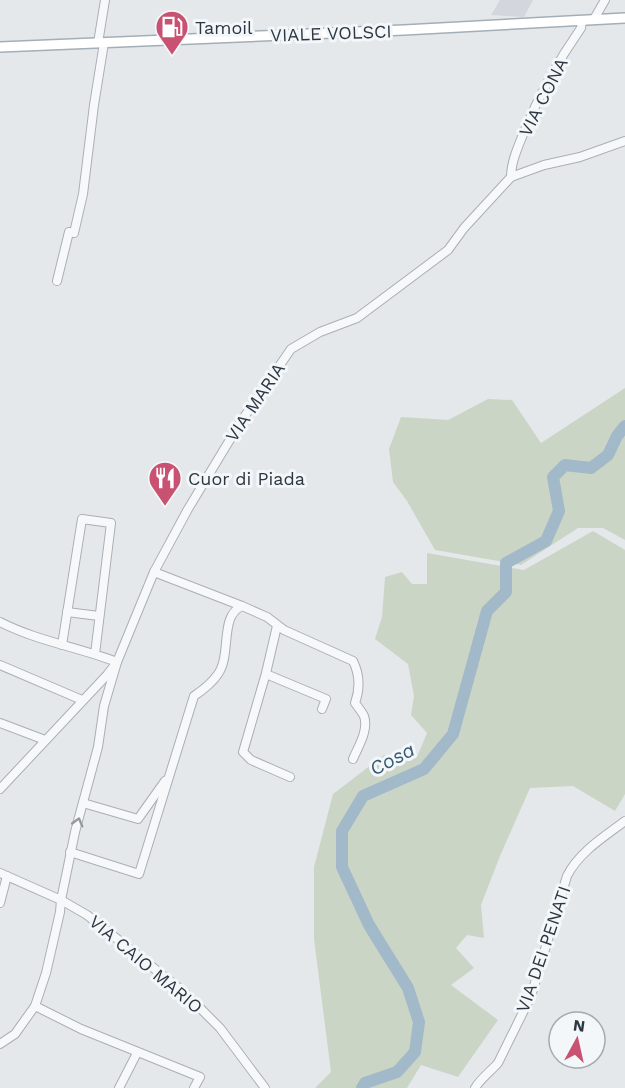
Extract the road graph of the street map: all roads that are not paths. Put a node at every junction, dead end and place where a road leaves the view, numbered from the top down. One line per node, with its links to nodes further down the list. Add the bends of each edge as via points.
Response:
1 (105, 0): 6 (street)
2 (605, 0): 4 (street)
3 (625, 18): 4 (main road, VIALE VOLSCI)
4 (594, 19): 5 (main road, VIALE VOLSCI)
5 (582, 20): 6 (main road, VIALE VOLSCI); 9 (street, VIA CONA, via 581,28 537,101 519,144)
6 (101, 43): 7 (main road, VIALE VOLSCI); 10 (street, via 83,194)
7 (0, 47)
8 (625, 141): 9 (street, VIA MARIA)
9 (511, 177): 11 (street, VIA MARIA, via 448,249 357,318 320,332 291,349 203,483)
10 (57, 281)
11 (154, 572): 12 (street); 19 (street, VIA MARIA)
12 (242, 606): 16 (street); 27 (street, via 231,615 227,625 226,651 219,674 194,696)
13 (67, 612): 14 (street); 14 (street, via 82,519 92,520 111,523); 17 (street)
14 (99, 616): 18 (street)
15 (0, 622): 17 (street)
16 (277, 626): 21 (street); 26 (street, via 353,661 359,682 355,704 364,715 365,724)
17 (62, 645): 18 (street)
18 (95, 654): 19 (street)
19 (117, 662): 22 (street, VIA MARIA); 30 (street)
20 (0, 665): 22 (street)
21 (266, 674): 23 (street, via 326,699); 28 (street, via 243,752 251,760)
22 (82, 700): 25 (street, VIA MARIA)
23 (322, 709)
24 (0, 723): 25 (street)
25 (45, 740): 29 (street, VIA MARIA)
26 (353, 759)
27 (169, 774): 30 (street, via 138,819); 32 (street, via 139,874)
28 (290, 777)
29 (0, 789)
30 (83, 802): 32 (street, one-way to 30)
31 (625, 821): 42 (street, VIA DEI PENATI, via 572,866 531,996 498,1063)
32 (70, 852): 34 (street)
33 (4, 875): 34 (street, VIA CAIO MARIO); 35 (street)
34 (61, 900): 36 (street); 41 (street, VIA CAIO MARIO, via 87,915 185,993 220,1028)
35 (0, 903)
36 (35, 1006): 37 (street, via 15,1034); 38 (street)
37 (0, 1044)
38 (137, 1053): 39 (street); 40 (street, via 200,1077)
39 (119, 1088)
40 (194, 1088)
41 (265, 1088)
42 (475, 1088)

